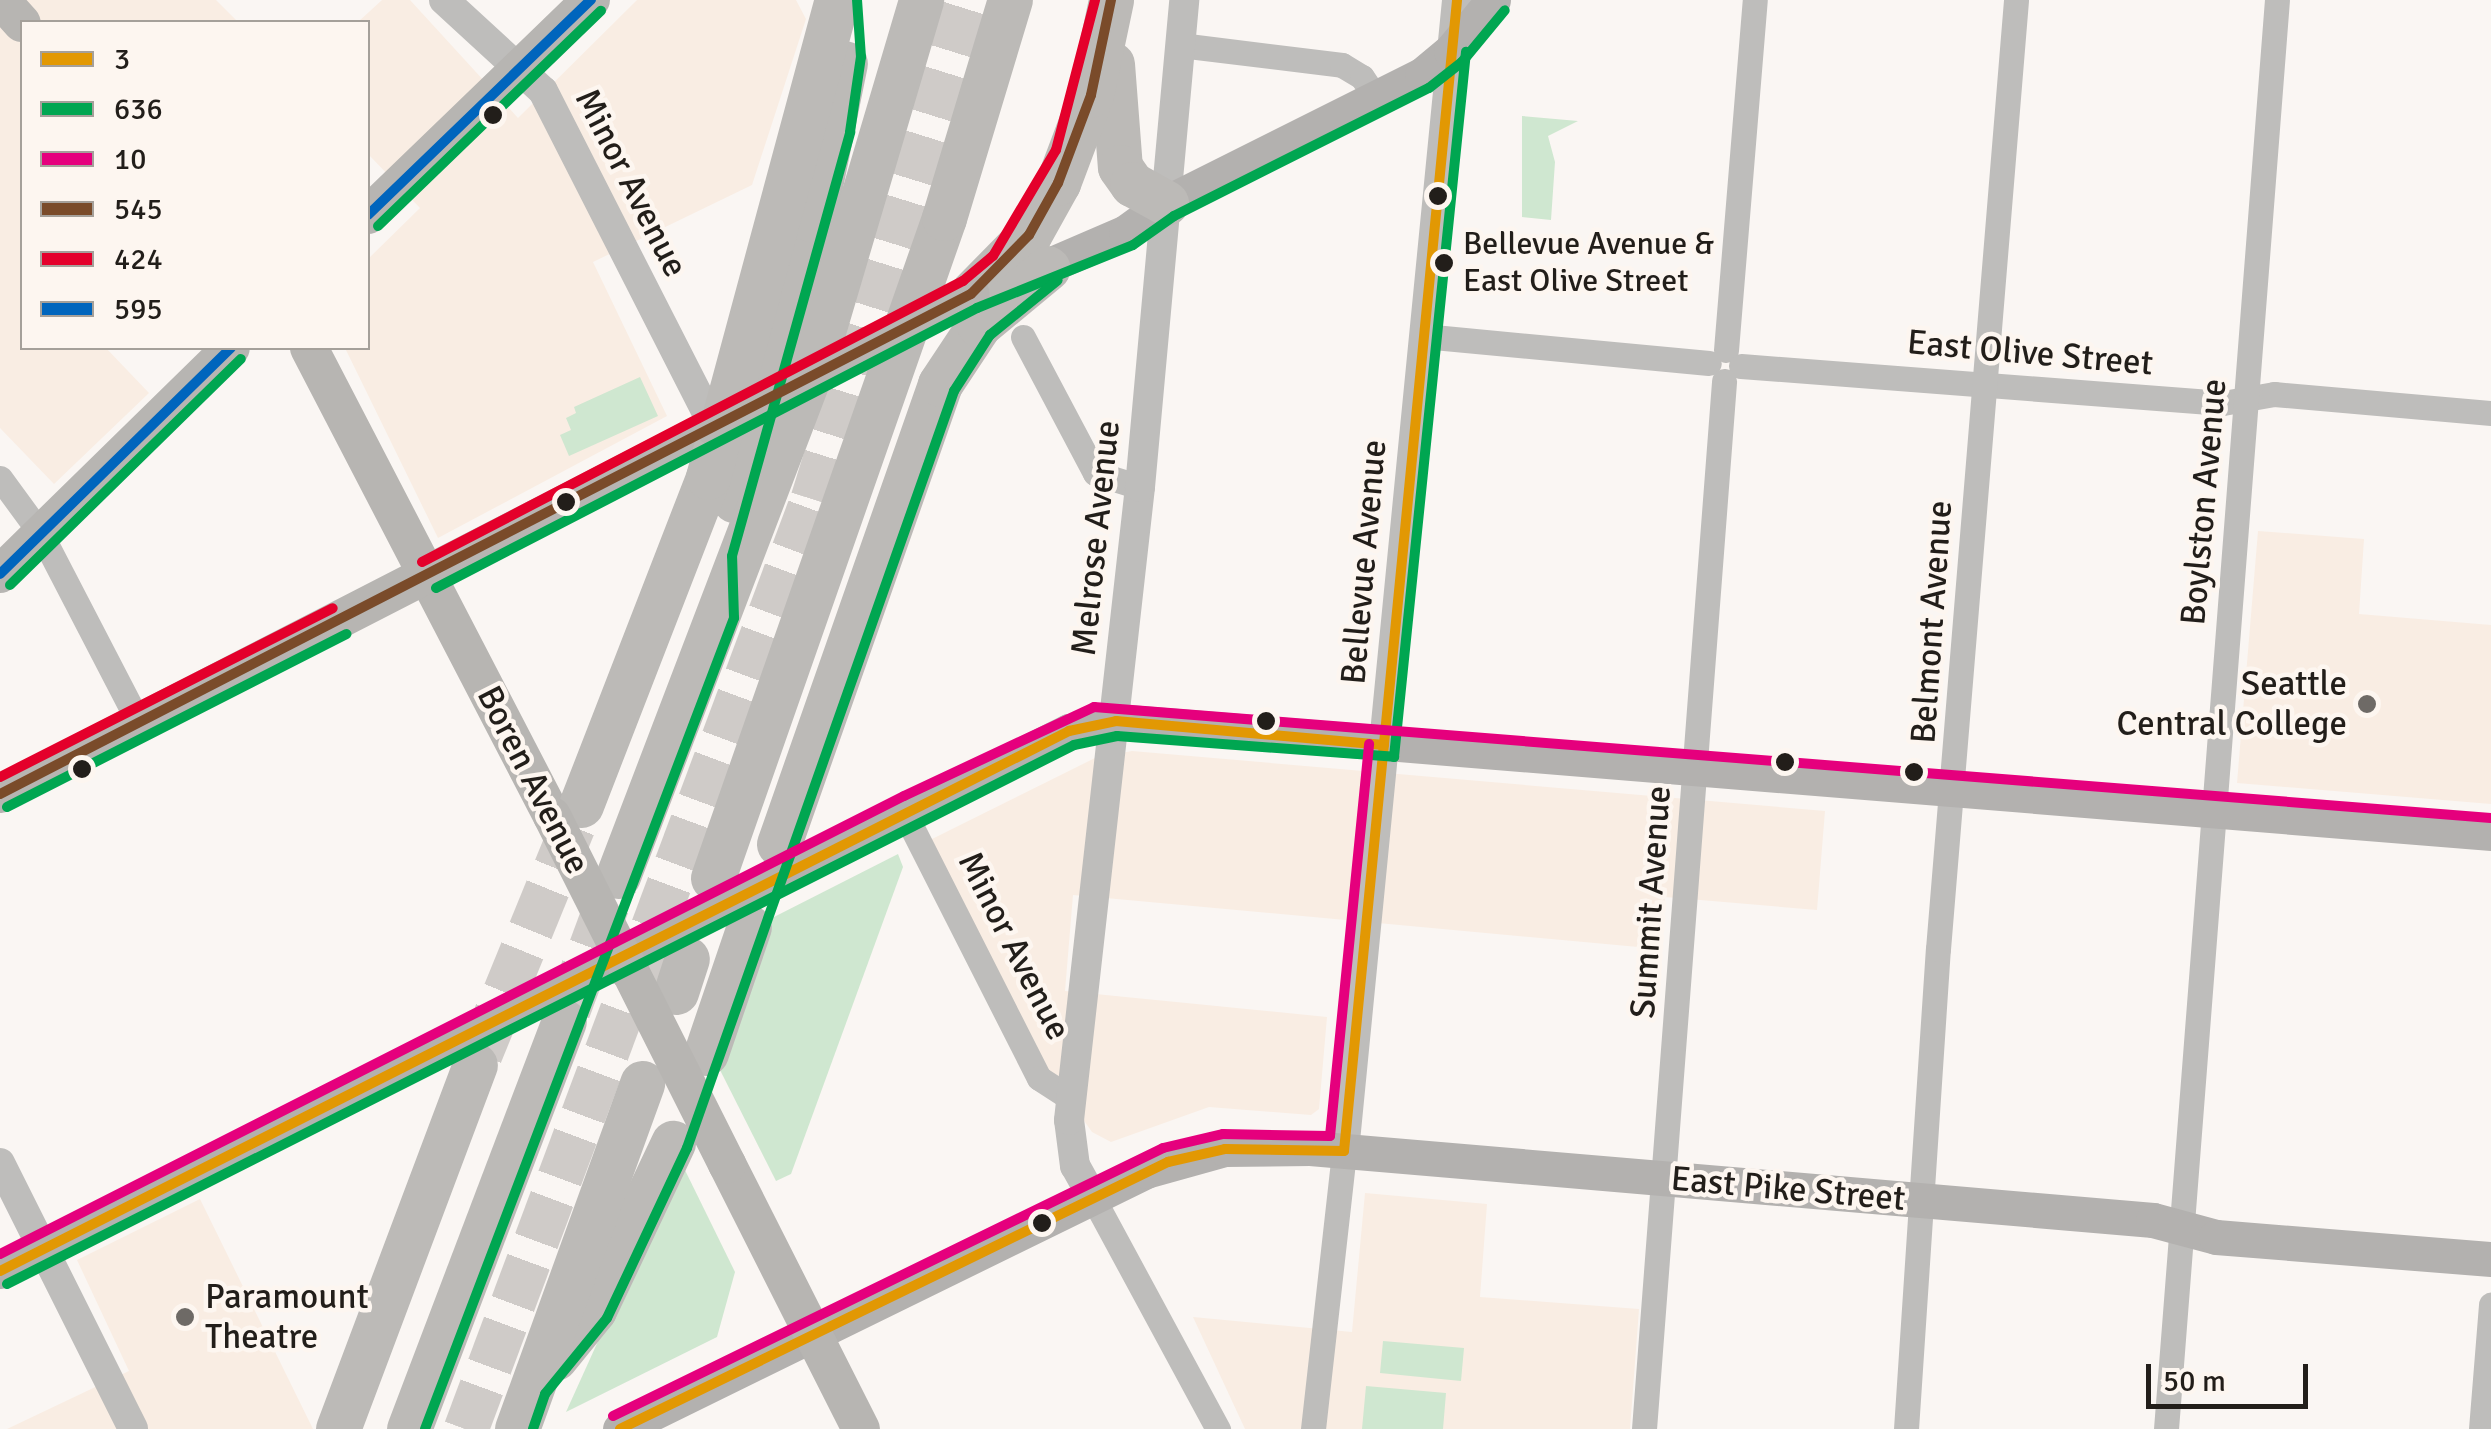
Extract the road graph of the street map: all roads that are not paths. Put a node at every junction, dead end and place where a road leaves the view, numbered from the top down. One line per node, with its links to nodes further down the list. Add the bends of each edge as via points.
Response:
1 (1, 0): 14 (main road)
2 (444, 0): 17 (street, Minor Avenue)
3 (591, 0): 17 (main road)
4 (921, 0): 37 (highway, via 843,272)
5 (1010, 0): 50 (highway, via 944,218)
6 (1184, 0): 15 (street, Melrose Avenue)
7 (1457, 0): 16 (street, Bellevue Avenue)
8 (1494, 0): 16 (main road)
9 (1755, 0): 27 (street, Summit Avenue)
10 (2016, 0): 28 (street, Belmont Avenue)
11 (2277, 0): 29 (street, Boylston Avenue)
12 (1110, 4): 19 (highway, via 1120,167 1132,184); 22 (highway, via 1091,94 1058,184 1027,237)
13 (841, 7): 37 (highway, via 835,130 717,554); 44 (highway, via 708,477)
14 (20, 21)
15 (1180, 46): 18 (street, via 1342,65); 19 (street, Melrose Avenue)
16 (1451, 51): 18 (main road); 23 (street, Bellevue Avenue)
17 (517, 71): 20 (main road); 30 (street, Minor Avenue, via 543,91)
18 (1376, 98): 19 (main road)
19 (1166, 203): 21 (main road, via 1126,232); 33 (street, Melrose Avenue)
20 (370, 212)
21 (1048, 268): 22 (main road); 48 (highway, via 979,325 940,384)
22 (970, 294): 30 (main road, bridge)
23 (1424, 336): 27 (street, East Olive Street); 40 (street, Bellevue Avenue)
24 (1023, 337): 33 (street, via 1095,473)
25 (229, 350): 34 (main road)
26 (310, 350): 36 (main road, Boren Avenue)
27 (1725, 365): 28 (street, East Olive Street); 41 (street, Summit Avenue)
28 (1986, 383): 29 (street, East Olive Street, via 2222,403); 42 (street, Belmont Avenue)
29 (2247, 399): 31 (street, East Olive Street, via 2274,394); 45 (street, Boylston Avenue)
30 (705, 411): 36 (main road, via 673,449)
31 (2491, 413)
32 (0, 478): 34 (street)
33 (1140, 486): 38 (street, Melrose Avenue)
34 (41, 534): 35 (main road); 39 (street)
35 (0, 574)
36 (430, 575): 39 (main road); 52 (main road, Boren Avenue, bridge)
37 (720, 614): 49 (highway)
38 (1116, 721): 40 (main road); 46 (main road, via 1069,730); 57 (street, Melrose Avenue)
39 (139, 724): 43 (main road)
40 (1384, 745): 41 (main road); 59 (street, Bellevue Avenue)
41 (1696, 770): 42 (main road); 61 (street, Summit Avenue)
42 (1954, 790): 45 (main road); 63 (street, Belmont Avenue)
43 (0, 794)
44 (582, 805)
45 (2215, 811): 47 (main road); 64 (street, Boylston Avenue)
46 (904, 812): 52 (main road, bridge); 57 (street, Minor Avenue, via 1039,1078)
47 (2491, 833)
48 (780, 844)
49 (618, 876)
50 (713, 878)
51 (750, 927): 54 (highway)
52 (624, 958): 65 (main road, bridge); 69 (main road, Boren Avenue, bridge)
53 (564, 1021): 70 (highway)
54 (706, 1053)
55 (475, 1065): 73 (highway)
56 (642, 1084): 71 (highway)
57 (1073, 1100): 62 (street, Melrose Avenue, via 1073,1157)
58 (673, 1143): 71 (highway, via 594,1310)
59 (1344, 1151): 61 (main road, East Pike Street); 62 (main road, East Pike Street, via 1209,1150); 80 (street, Bellevue Avenue)
60 (0, 1163): 65 (street)
61 (1664, 1179): 63 (main road, East Pike Street); 81 (street, Summit Avenue)
62 (1093, 1198): 69 (main road, East Pike Street); 79 (street)
63 (1921, 1200): 64 (main road, East Pike Street); 82 (street, Belmont Avenue)
64 (2180, 1227): 66 (main road, East Pike Street, via 2216,1237); 83 (street, Boylston Avenue)
65 (42, 1250): 67 (main road); 72 (street)
66 (2491, 1259)
67 (0, 1271)
68 (2491, 1304): 84 (street)
69 (812, 1332): 77 (main road, East Pike Street); 78 (main road, Boren Avenue)
70 (426, 1382): 74 (highway); 75 (highway)
71 (532, 1387): 76 (highway)
72 (133, 1429)
73 (338, 1429)
74 (394, 1429)
75 (410, 1429)
76 (517, 1429)
77 (620, 1429)
78 (860, 1429)
79 (1218, 1429)
80 (1313, 1429)
81 (1644, 1429)
82 (1906, 1429)
83 (2166, 1429)
84 (2481, 1429)

